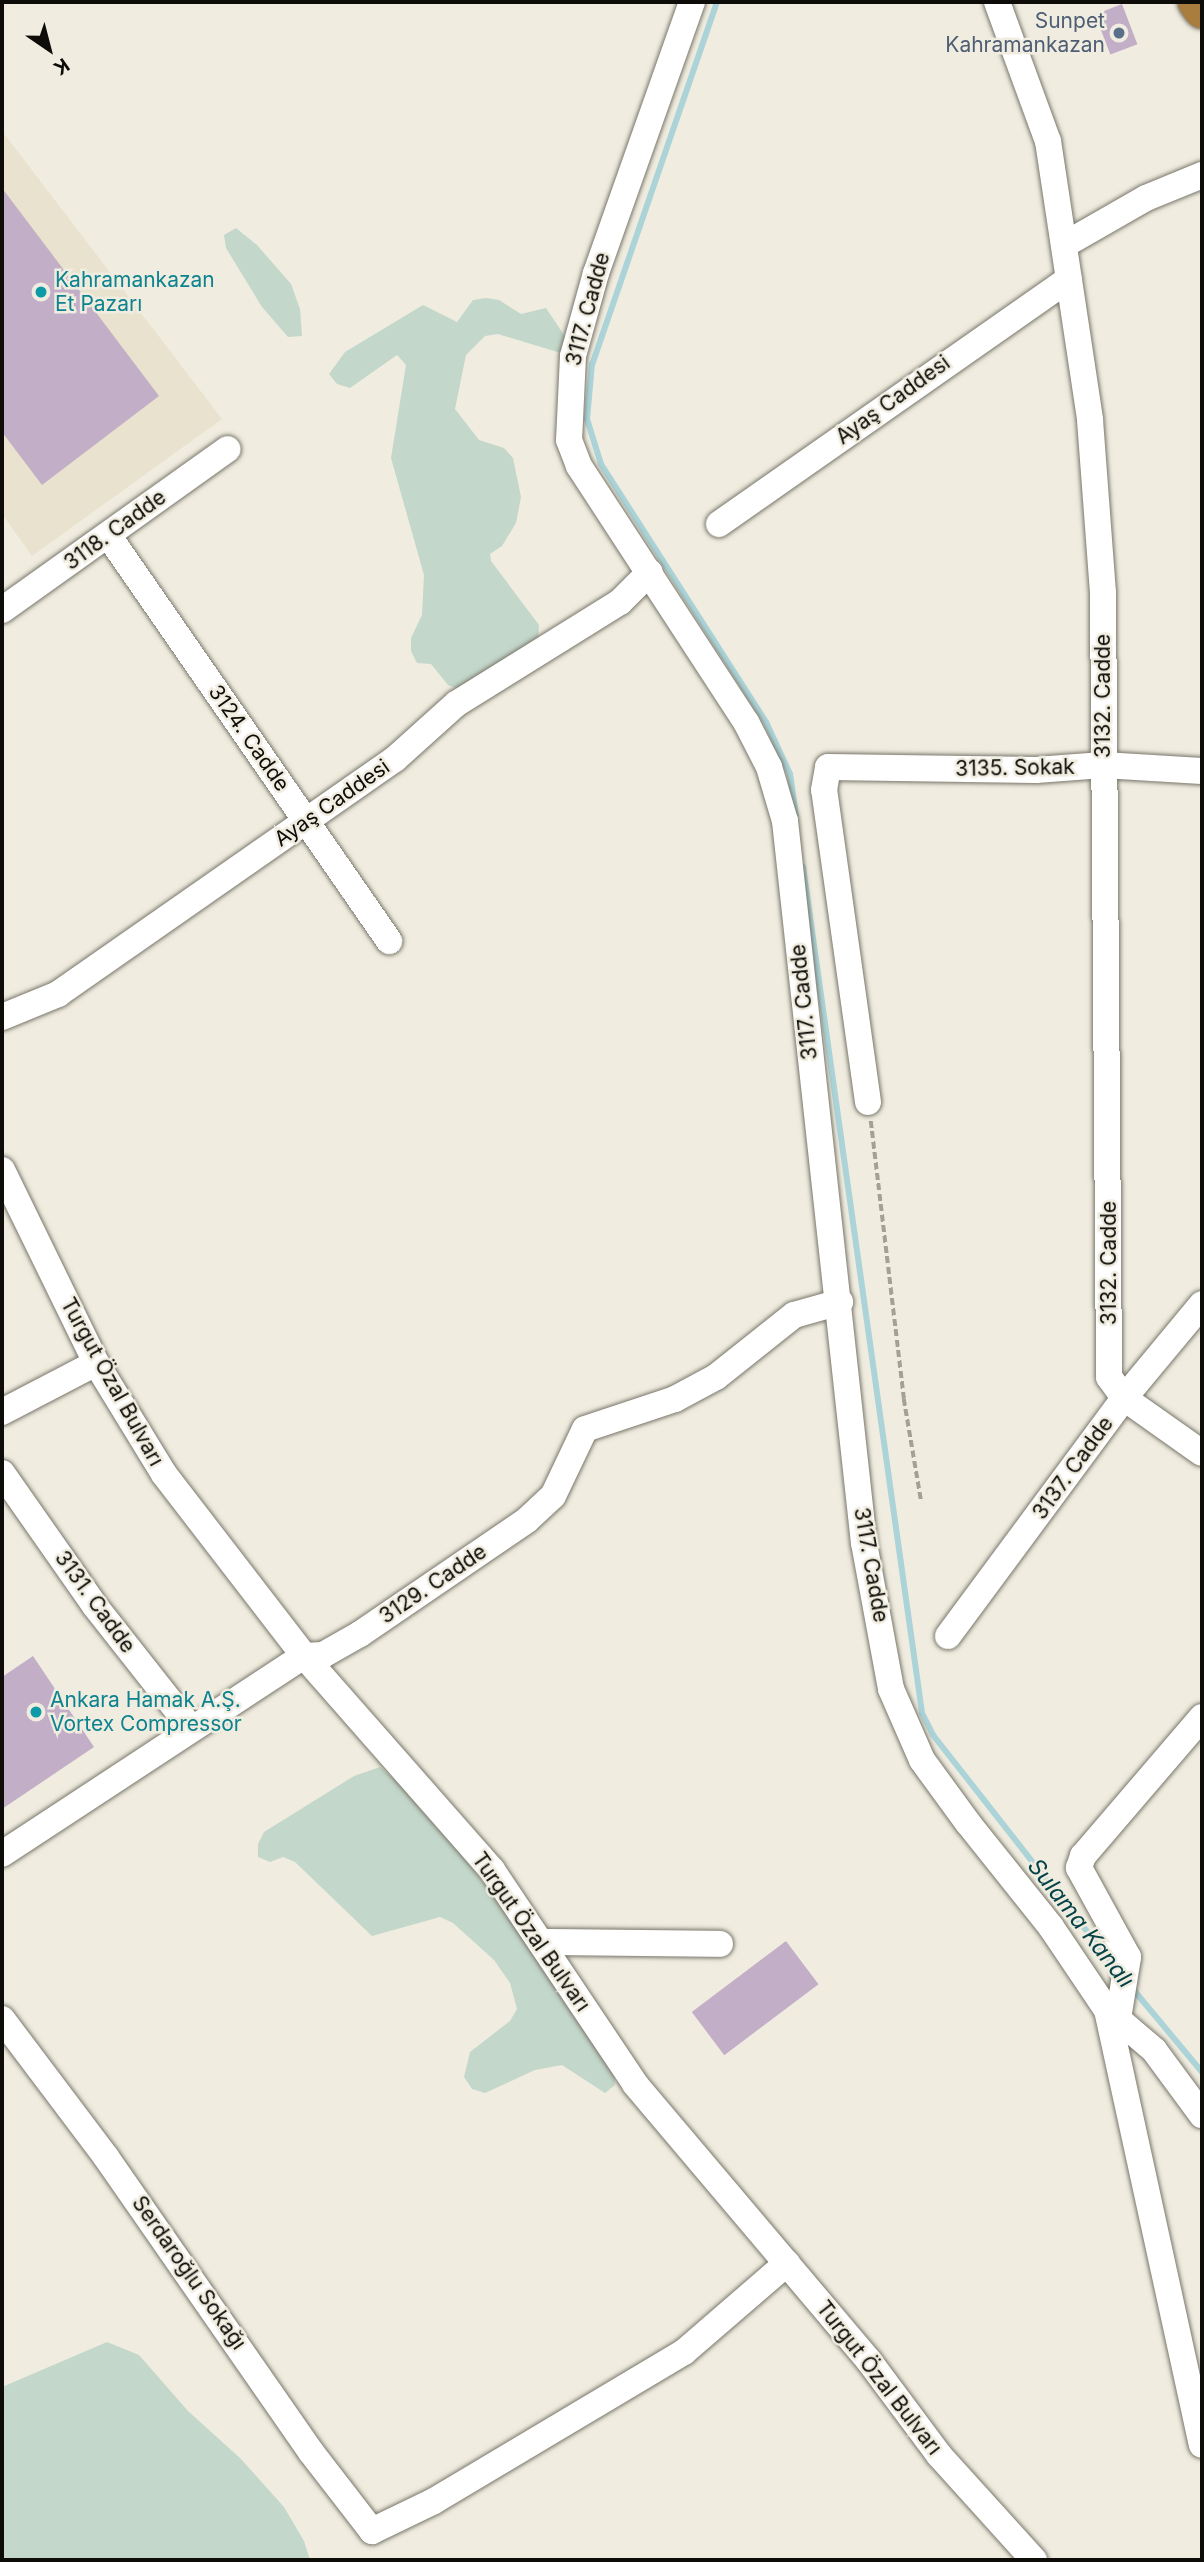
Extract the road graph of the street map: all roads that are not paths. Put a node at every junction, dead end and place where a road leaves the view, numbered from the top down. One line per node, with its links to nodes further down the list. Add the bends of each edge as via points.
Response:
1 (692, 2): 11 (street, 3117. Cadde, via 596,273 569,387 569,440 579,466)
2 (997, 2): 6 (street, 3132. Cadde, via 1048,141)
3 (1197, 2): 4 (highway)
4 (1202, 9)
5 (1202, 175): 6 (street, via 1146,198)
6 (1064, 245): 7 (street, 3132. Cadde)
7 (1069, 279): 9 (street, Ayaş Caddesi); 13 (street, 3132. Cadde, via 1090,420 1103,592)
8 (228, 449): 10 (street, 3118. Cadde)
9 (719, 524)
10 (108, 535): 12 (street, 3118. Cadde); 15 (street, 3124. Cadde)
11 (650, 572): 15 (street, Ayaş Caddesi, via 620,602 456,705 396,759); 20 (street, 3117. Cadde, via 758,743 785,821)
12 (2, 610)
13 (1103, 765): 14 (street, 3135. Sokak); 18 (street, 3135. Sokak, via 1036,770 828,767 824,790); 23 (street, 3132. Cadde, via 1109,1377)
14 (1202, 771)
15 (306, 821): 16 (street, 3124. Cadde); 17 (street, Ayaş Caddesi, via 58,994)
16 (389, 941)
17 (2, 1017)
18 (868, 1102)
19 (2, 1170): 22 (street, Turgut Özal Bulvarı)
20 (840, 1302): 28 (street, 3129. Cadde, via 794,1315 716,1377 675,1399 585,1429 553,1496 527,1520 360,1634 323,1655); 34 (street, 3117. Cadde, via 864,1543 891,1689 922,1760)
21 (1202, 1304): 23 (street, 3137. Cadde)
22 (96, 1363): 24 (street); 28 (street, Turgut Özal Bulvarı, via 164,1474)
23 (1124, 1398): 25 (street); 27 (street, 3137. Cadde)
24 (2, 1412)
25 (1202, 1453)
26 (2, 1473): 30 (street, 3131. Cadde, via 95,1606)
27 (948, 1636)
28 (304, 1656): 30 (street, 3129. Cadde); 32 (street, Turgut Özal Bulvarı, via 492,1870)
29 (1202, 1717): 34 (street, via 1083,1856 1079,1868 1128,1957)
30 (191, 1728): 31 (street, 3129. Cadde)
31 (2, 1854)
32 (541, 1941): 33 (street); 37 (street, Turgut Özal Bulvarı, via 635,2084)
33 (720, 1944)
34 (1113, 2014): 36 (street, via 1154,2050); 38 (street)
35 (2, 2019): 37 (street, Serdaroğlu Sokağı, via 372,2531 446,2494 673,2359)
36 (1202, 2115)
37 (787, 2263): 39 (street, Turgut Özal Bulvarı, via 939,2455)
38 (1202, 2445)
39 (1034, 2560)

